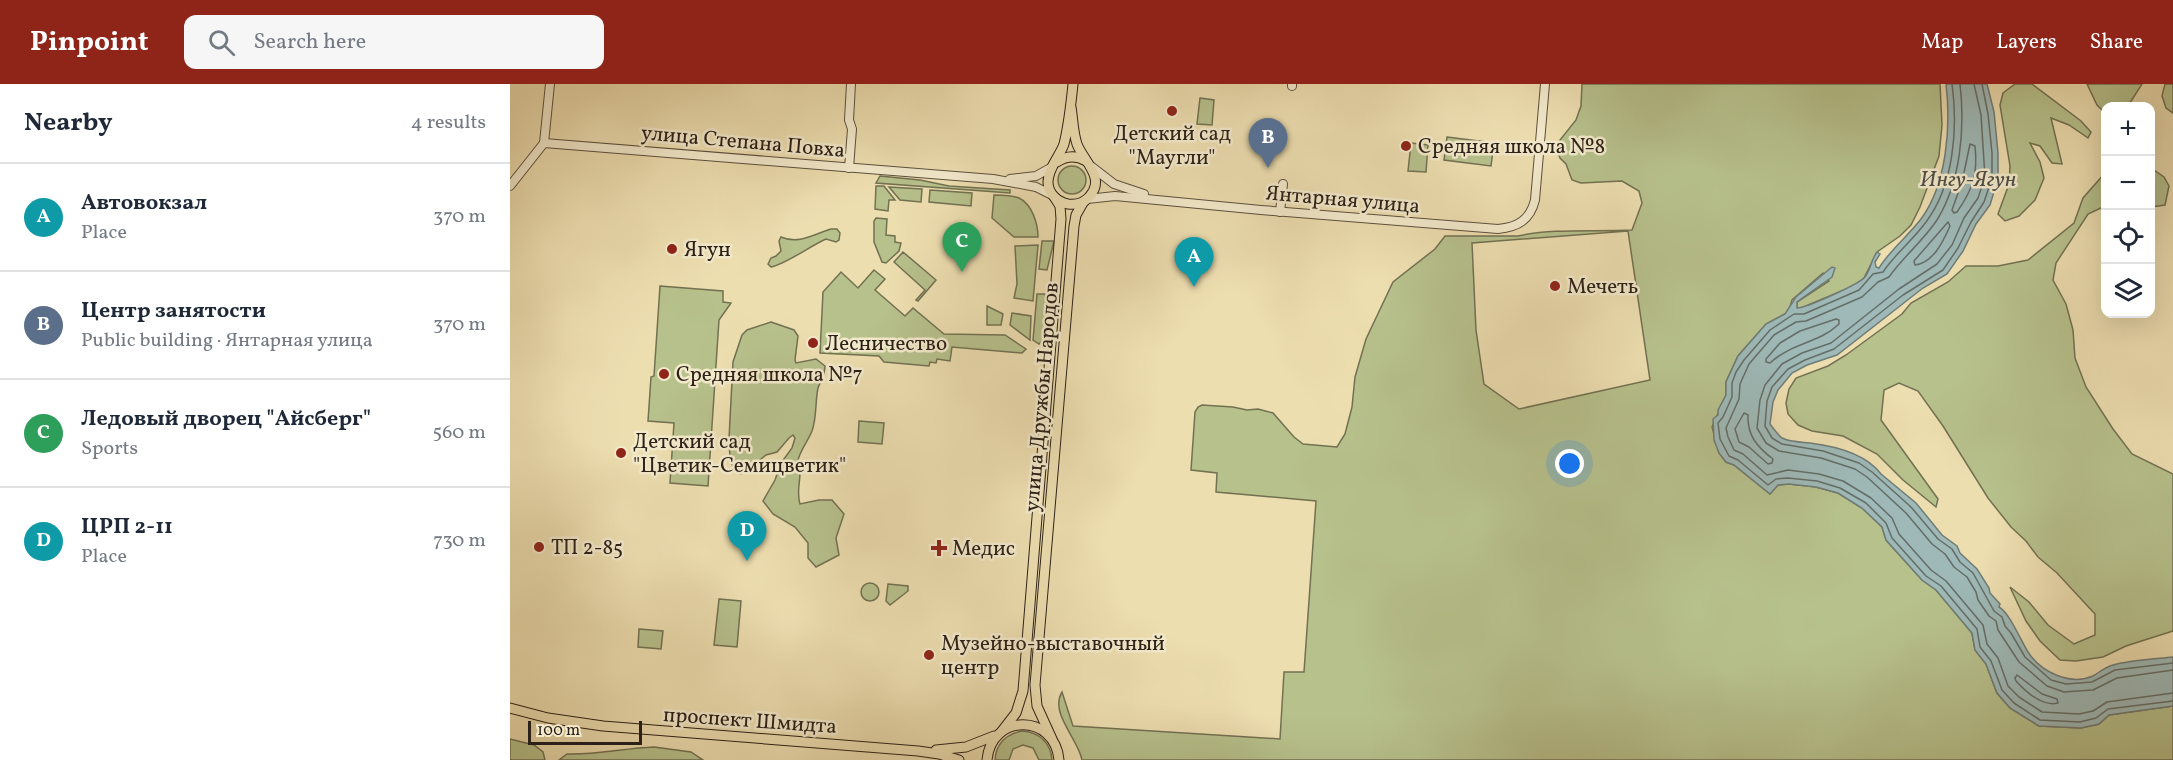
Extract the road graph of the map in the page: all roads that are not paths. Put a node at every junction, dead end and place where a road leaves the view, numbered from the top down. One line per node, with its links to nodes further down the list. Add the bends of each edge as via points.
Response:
1 (550, 84): 6 (street)
2 (851, 84): 9 (street)
3 (1073, 84): 5 (main road)
4 (1545, 84): 16 (street, Янтарная улица, via 1534,200 1530,213 1520,224 1498,229)
5 (1071, 107): 7 (main road, via 1077,143); 8 (main road, via 1064,143)
6 (544, 143): 9 (street, улица Степана Повха); 12 (street)
7 (1089, 164): 8 (main road, via 1081,158 1069,157); 14 (street, via 1120,187); 15 (main road, via 1095,183)
8 (1053, 165): 10 (street, via 1031,178); 13 (main road, via 1048,183)
9 (849, 168): 10 (street, улица Степана Повха)
10 (993, 179): 13 (street, via 1036,188)
11 (1283, 184): 16 (street)
12 (510, 186)
13 (1055, 198): 15 (main road, via 1070,204); 18 (main road, улица Дружбы Народов, via 1061,219 1023,691 1016,713)
14 (1163, 199): 15 (street, via 1108,195); 16 (street, Янтарная улица)
15 (1085, 200): 19 (main road, улица Дружбы Народов, via 1074,226 1035,685 1037,706)
16 (1280, 212)
17 (510, 708): 20 (main road, проспект Шмидта, via 603,726)
18 (1001, 732): 19 (main road, проспект Шмидта, via 1029,725); 20 (main road, проспект Шмидта, via 966,747); 22 (main road, улица Дружбы Народов, via 990,746)
19 (1052, 739): 23 (main road, улица Дружбы Народов)
20 (918, 751): 21 (main road, проспект Шмидта)
21 (959, 760)
22 (987, 760)
23 (1059, 760)

